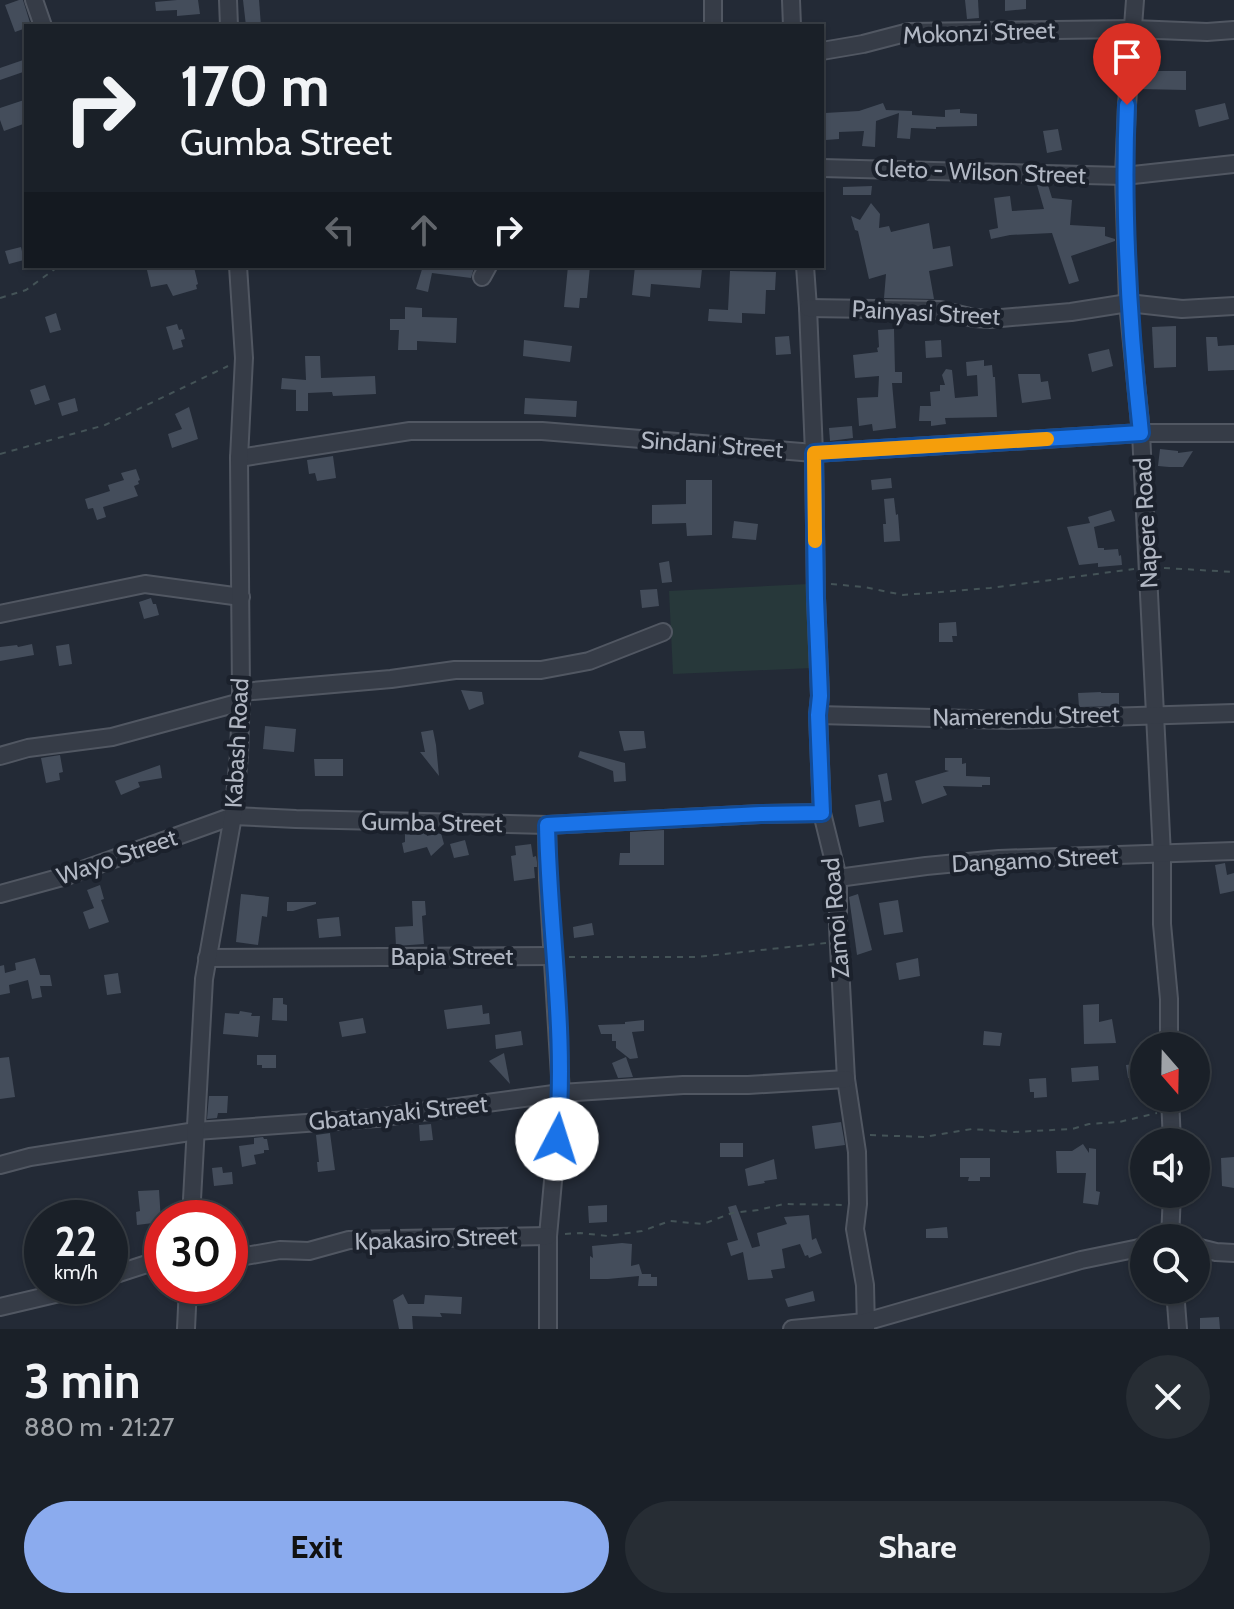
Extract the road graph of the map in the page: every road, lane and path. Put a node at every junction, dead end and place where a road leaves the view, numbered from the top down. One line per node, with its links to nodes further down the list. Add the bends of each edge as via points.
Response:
1 (34, 0): 6 (street)
2 (228, 0): 7 (street)
3 (713, 0): 8 (street)
4 (791, 0): 9 (street)
5 (1135, 0): 10 (street, Napere Road)
6 (42, 24)
7 (229, 24)
8 (713, 24)
9 (792, 24)
10 (1134, 29): 11 (street, Mokonzi Street); 12 (street, Mokonzi Street, via 909,32); 15 (street, Napere Road)
11 (1234, 30)
12 (824, 51)
13 (1234, 164): 15 (street, Cleto - Wilson Street)
14 (824, 168): 15 (street, Cleto - Wilson Street)
15 (1124, 176): 20 (street, Napere Road)
16 (56, 268): 19 (path, via 26,290)
17 (238, 268): 23 (street, Kabash Road)
18 (805, 268): 22 (street, Zamoi Road)
19 (0, 298)
20 (1128, 303): 21 (street, Painyasi Street, via 1182,309); 22 (street, Painyasi Street, via 990,319 940,310); 24 (street, Napere Road)
21 (1234, 306)
22 (808, 308): 26 (street, Zamoi Road)
23 (244, 358): 27 (path, via 105,425); 28 (street, Kabash Road)
24 (1141, 433): 25 (street, Sindani Street); 26 (street, Sindani Street); 29 (street, Napere Road)
25 (1234, 433)
26 (814, 453): 28 (street, Sindani Street, via 542,431 410,431); 32 (street, Zamoi Road)
27 (0, 454)
28 (239, 458): 31 (street, Kabash Road)
29 (1148, 567): 30 (path); 32 (path, via 903,595 829,584); 37 (street, Napere Road)
30 (1234, 572)
31 (241, 597): 33 (street, via 145,584); 35 (street, Kabash Road)
32 (816, 598): 38 (street, Zamoi Road)
33 (0, 614)
34 (663, 632): 35 (street, via 589,661 541,670 455,670)
35 (241, 697): 39 (street, via 112,737); 41 (street, Kabash Road)
36 (1234, 713): 37 (street, Namerendu Street)
37 (1155, 714): 38 (street, Namerendu Street, via 1009,720); 44 (street, Napere Road)
38 (818, 715): 40 (street, Zamoi Road)
39 (0, 756)
40 (822, 813): 42 (street, Gumba Street); 45 (street, Zamoi Road)
41 (233, 816): 42 (street, Gumba Street); 46 (street, Wayo Street); 49 (street, Kabash Road)
42 (547, 825): 48 (street)
43 (1234, 851): 44 (street, Dangamo Street)
44 (1162, 855): 45 (street, Dangamo Street, via 999,859); 50 (street, Napere Road)
45 (838, 878): 47 (street, Zamoi Road)
46 (0, 894)
47 (839, 941): 48 (path, via 697,957); 51 (street, Zamoi Road)
48 (554, 956): 49 (street, Bapia Street); 52 (street)
49 (207, 958): 54 (street, Kabash Road)
50 (1169, 1032)
51 (846, 1079): 52 (street, Gbatanyaki Street); 55 (street, Zamoi Road)
52 (561, 1093): 54 (street, Gbatanyaki Street, via 376,1118); 59 (street)
53 (1147, 1112): 55 (path, via 1072,1129)
54 (196, 1131): 56 (street, Gbatanyaki Street); 57 (street, Kabash Road)
55 (856, 1135): 58 (street, Zamoi Road)
56 (0, 1165)
57 (192, 1200)
58 (858, 1204): 59 (path, via 784,1204 703,1224 670,1221 608,1236); 68 (street, Zamoi Road, via 855,1229 865,1285)
59 (548, 1236): 63 (street, Kpakasiro Street, via 349,1240 309,1251); 70 (street)
60 (1210, 1249): 62 (street)
61 (1130, 1250): 68 (street)
62 (1234, 1253)
63 (248, 1256)
64 (24, 1301): 67 (street)
65 (187, 1304): 69 (street)
66 (1176, 1304): 72 (street)
67 (0, 1307)
68 (865, 1325): 71 (street)
69 (186, 1329)
70 (548, 1329)
71 (792, 1329)
72 (1178, 1329)

